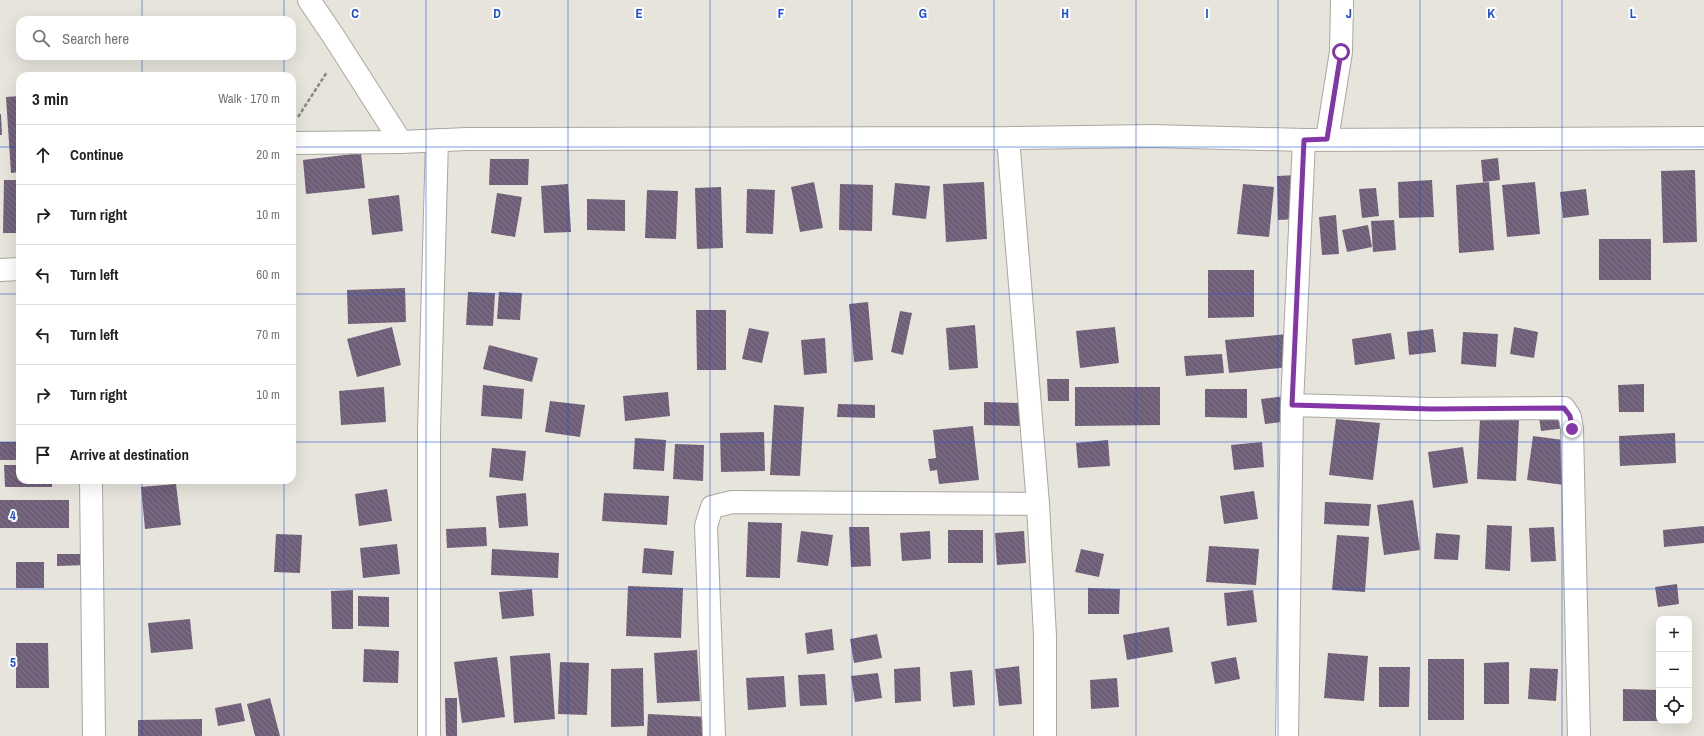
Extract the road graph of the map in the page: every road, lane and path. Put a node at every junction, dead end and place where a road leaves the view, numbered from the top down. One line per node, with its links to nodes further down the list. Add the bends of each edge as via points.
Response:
1 (309, 0): 3 (street)
2 (1342, 0): 7 (street, via 1341,52)
3 (334, 37): 4 (path, via 328,71); 10 (street)
4 (297, 119)
5 (1008, 138): 8 (street); 9 (street, via 1152,136); 16 (street)
6 (1704, 138): 7 (street)
7 (1327, 139): 9 (street)
8 (437, 140): 10 (street); 18 (street, via 429,431)
9 (1304, 140): 14 (street)
10 (400, 142): 11 (street)
11 (296, 143)
12 (16, 269): 13 (street)
13 (0, 270)
14 (1292, 405): 21 (street); 22 (street, via 1432,409 1564,408 1570,416 1572,429)
15 (91, 484): 17 (street)
16 (1038, 504): 19 (street, via 732,502 712,507 706,526); 20 (street, via 1045,636)
17 (94, 736)
18 (429, 736)
19 (714, 736)
20 (1045, 736)
21 (1287, 736)
22 (1579, 736)

